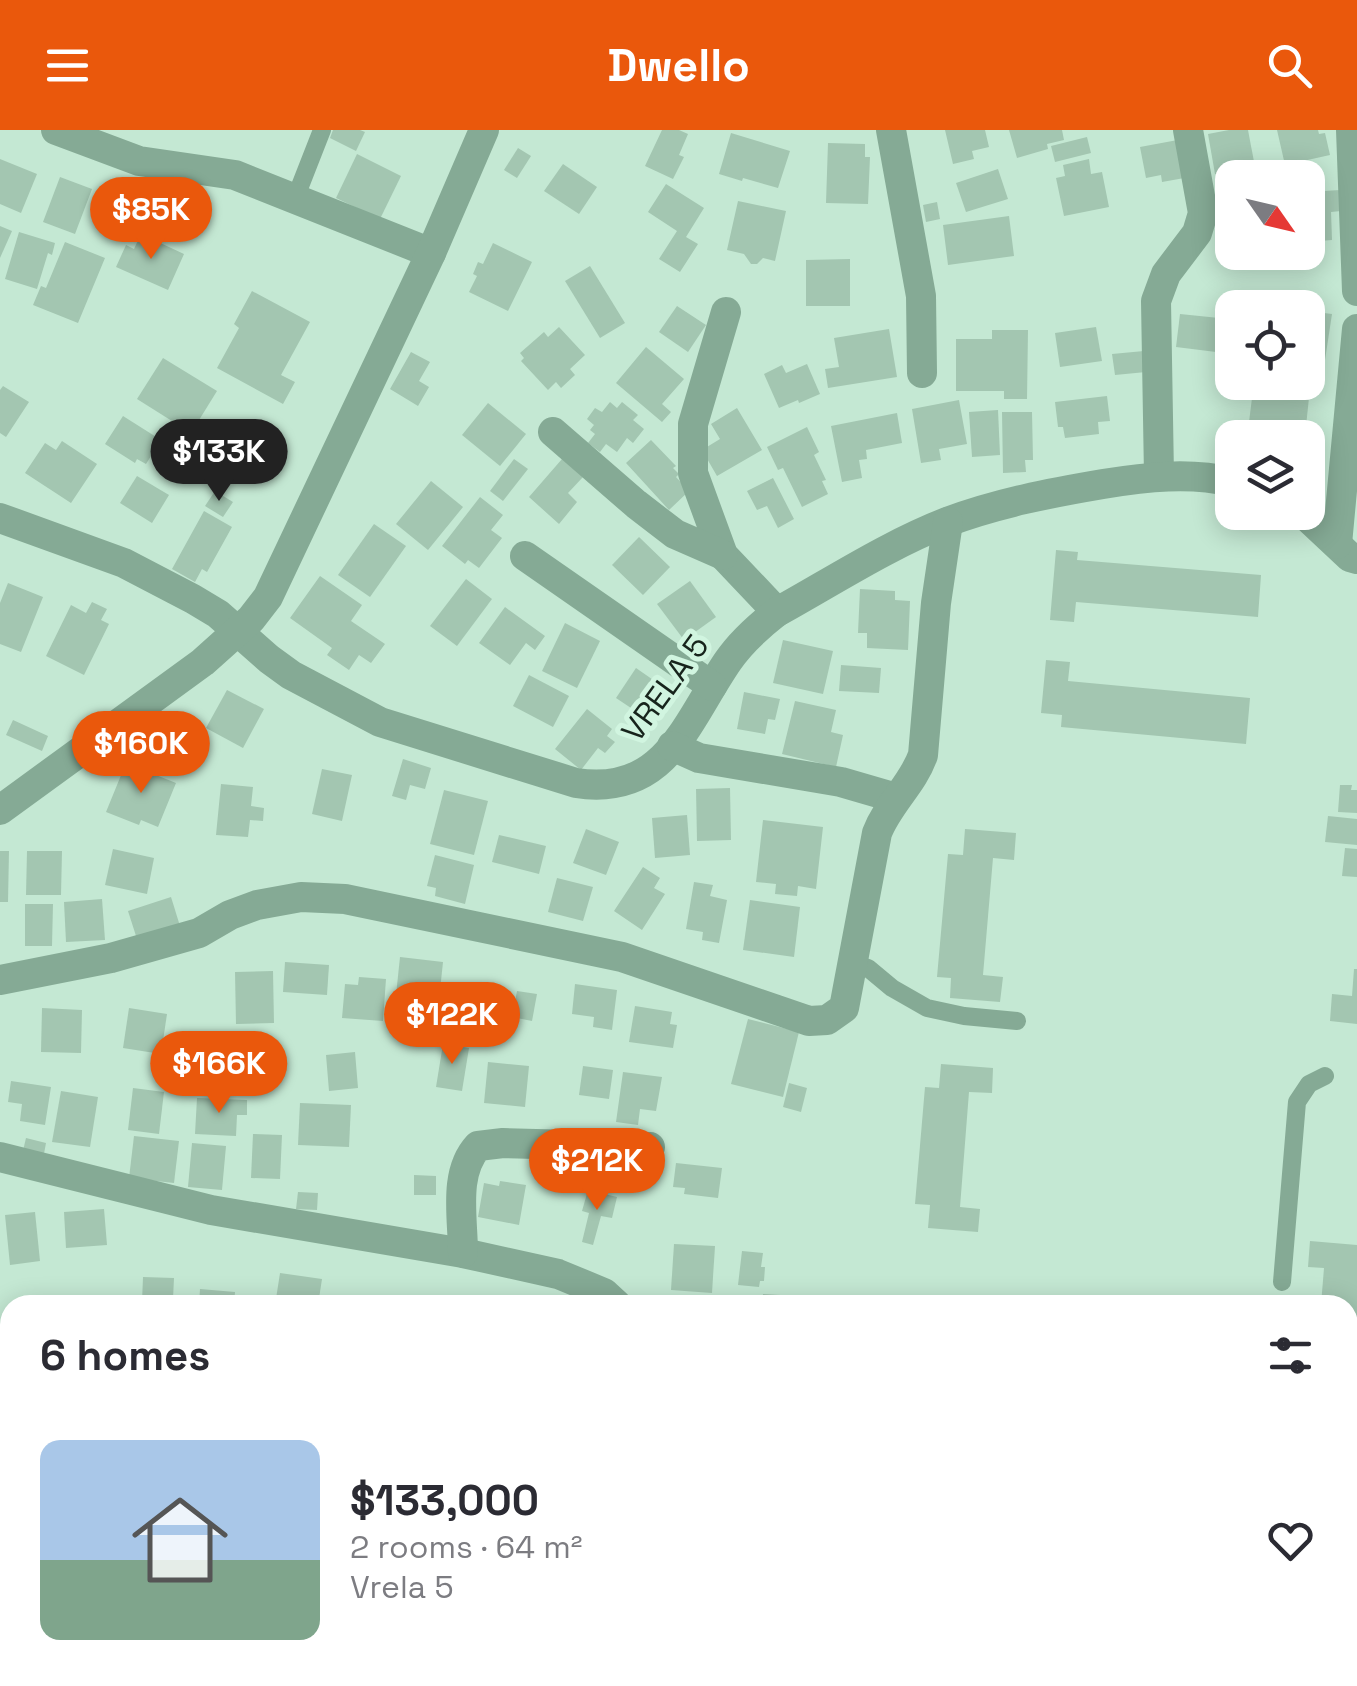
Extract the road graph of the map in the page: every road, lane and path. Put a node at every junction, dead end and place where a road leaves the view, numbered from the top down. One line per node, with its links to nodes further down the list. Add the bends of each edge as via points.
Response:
1 (56, 130): 7 (street, via 139,161 235,175)
2 (322, 130): 7 (lane)
3 (484, 130): 8 (street)
4 (890, 130): 12 (street, via 921,296)
5 (1188, 130): 14 (street, via 1203,213 1156,302)
6 (1351, 130): 9 (street)
7 (295, 199): 8 (street)
8 (432, 253): 23 (street, via 276,584)
9 (1357, 291)
10 (726, 312): 20 (street, via 693,424 693,473)
11 (1357, 329): 19 (street)
12 (922, 373)
13 (553, 432): 20 (street, via 675,534)
14 (1159, 476): 15 (street, VRELA 5); 17 (street, VRELA 5, via 1018,499)
15 (1215, 480)
16 (0, 518): 23 (street, VRELA 5, via 124,564 193,599)
17 (948, 522): 22 (street, VRELA 5); 26 (street, via 923,755)
18 (1322, 530): 19 (street)
19 (1347, 552)
20 (723, 555): 22 (street)
21 (525, 556): 24 (street)
22 (778, 612): 24 (street, VRELA 5, via 748,636)
23 (238, 632): 25 (street, VRELA 5, via 291,675 380,722 576,783 621,784 665,758); 27 (street)
24 (712, 686): 25 (street, VRELA 5)
25 (672, 746): 26 (street, via 699,758)
26 (896, 798): 28 (street, via 877,833)
27 (0, 810)
28 (853, 963): 29 (street, via 844,1008 827,1020 810,1021 622,957 346,899 301,897 257,905 199,933 111,958); 30 (lane, via 927,1008)
29 (0, 980)
30 (1017, 1021)
31 (1326, 1076): 35 (lane, via 1309,1084 1297,1102)
32 (650, 1146): 34 (street, via 478,1146 462,1173)
33 (0, 1157): 34 (street, via 210,1210)
34 (463, 1253): 36 (street, via 558,1274)
35 (1282, 1282)
36 (606, 1295)

